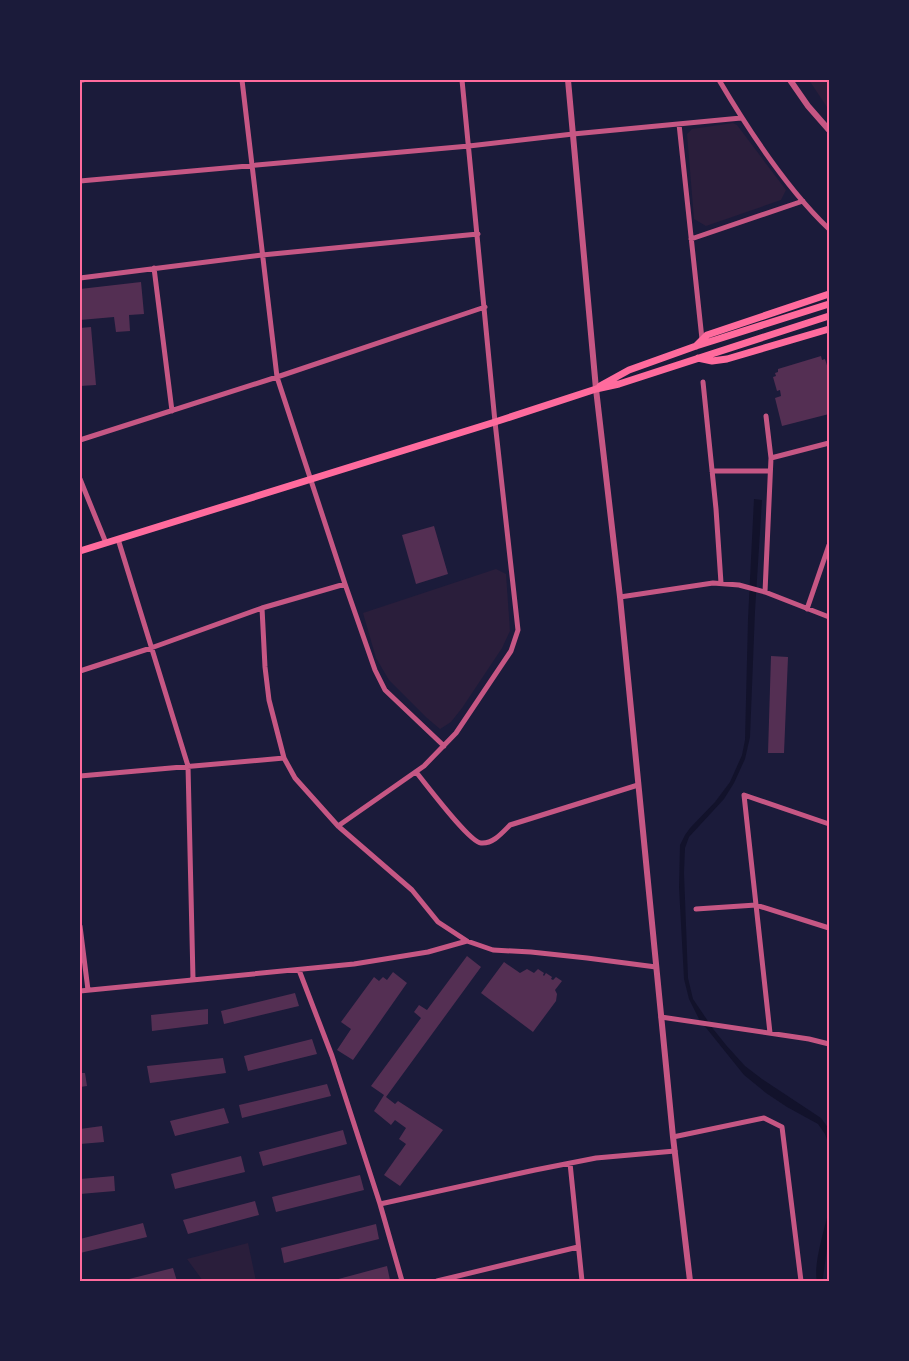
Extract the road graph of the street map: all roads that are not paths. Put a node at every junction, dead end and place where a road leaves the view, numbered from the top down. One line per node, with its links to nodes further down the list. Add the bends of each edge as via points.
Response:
1 (242, 80): 11 (street)
2 (462, 80): 10 (street)
3 (568, 80): 9 (street)
4 (719, 80): 6 (street)
5 (790, 80): 8 (street)
6 (741, 118): 7 (street); 13 (street)
7 (679, 124): 9 (street); 16 (street)
8 (829, 130)
9 (573, 134): 10 (street); 30 (street)
10 (469, 146): 11 (street); 15 (street)
11 (252, 166): 12 (street); 17 (street)
12 (80, 181)
13 (803, 200): 14 (street); 16 (street)
14 (829, 229)
15 (478, 234): 17 (street); 22 (street)
16 (691, 239): 25 (street)
17 (262, 255): 18 (street); 28 (street)
18 (154, 268): 19 (street); 31 (street)
19 (80, 278)
20 (829, 294): 25 (main road)
21 (829, 304): 26 (main road)
22 (484, 307): 28 (street); 33 (street)
23 (829, 316): 27 (main road)
24 (829, 329): 27 (main road, via 727,359 712,361)
25 (702, 339): 26 (main road)
26 (696, 346): 30 (main road, via 629,370)
27 (698, 358): 30 (main road)
28 (277, 377): 31 (street); 39 (street)
29 (703, 382): 37 (street)
30 (596, 389): 33 (main road); 48 (street)
31 (172, 410): 34 (street)
32 (766, 416): 36 (street)
33 (495, 422): 39 (main road); 54 (street, via 518,630 511,651)
34 (80, 440)
35 (829, 443): 36 (street)
36 (771, 458): 38 (street)
37 (712, 471): 38 (street); 45 (street)
38 (770, 471): 47 (street)
39 (310, 478): 41 (main road); 46 (street)
40 (80, 479): 42 (street)
41 (118, 539): 42 (main road); 52 (street)
42 (106, 543): 44 (main road)
43 (829, 545): 50 (street)
44 (80, 551)
45 (721, 583): 47 (street); 48 (street)
46 (345, 584): 49 (street); 54 (street, via 385,690)
47 (764, 592): 50 (street)
48 (620, 596): 59 (street)
49 (262, 608): 52 (street); 55 (street, via 269,700)
50 (807, 609): 51 (street)
51 (829, 617)
52 (151, 648): 53 (street); 56 (street)
53 (80, 671)
54 (444, 746): 57 (street)
55 (284, 758): 56 (street); 61 (street, via 295,778)
56 (188, 766): 58 (street); 69 (street)
57 (416, 772): 59 (street, via 464,830 483,844 495,840 510,825); 61 (street)
58 (80, 776)
59 (638, 785): 67 (street)
60 (829, 824): 62 (street, via 744,795)
61 (338, 826): 66 (street, via 412,890 438,922)
62 (756, 905): 63 (street); 65 (street); 73 (street)
63 (696, 909)
64 (80, 926): 70 (street)
65 (829, 928)
66 (467, 941): 67 (street, via 493,950); 68 (street, via 428,952)
67 (656, 967): 72 (street)
68 (299, 970): 69 (street); 78 (street, via 332,1056)
69 (193, 979): 70 (street)
70 (88, 990): 71 (street)
71 (80, 991)
72 (661, 1017): 73 (street); 75 (street)
73 (770, 1033): 74 (street)
74 (829, 1044)
75 (673, 1137): 76 (street); 84 (street, via 764,1118 782,1127)
76 (674, 1151): 77 (street); 83 (street)
77 (570, 1163): 78 (street); 79 (street)
78 (380, 1204): 80 (street)
79 (578, 1247): 81 (street); 82 (street)
80 (402, 1281)
81 (437, 1281)
82 (582, 1281)
83 (690, 1281)
84 (801, 1281)

